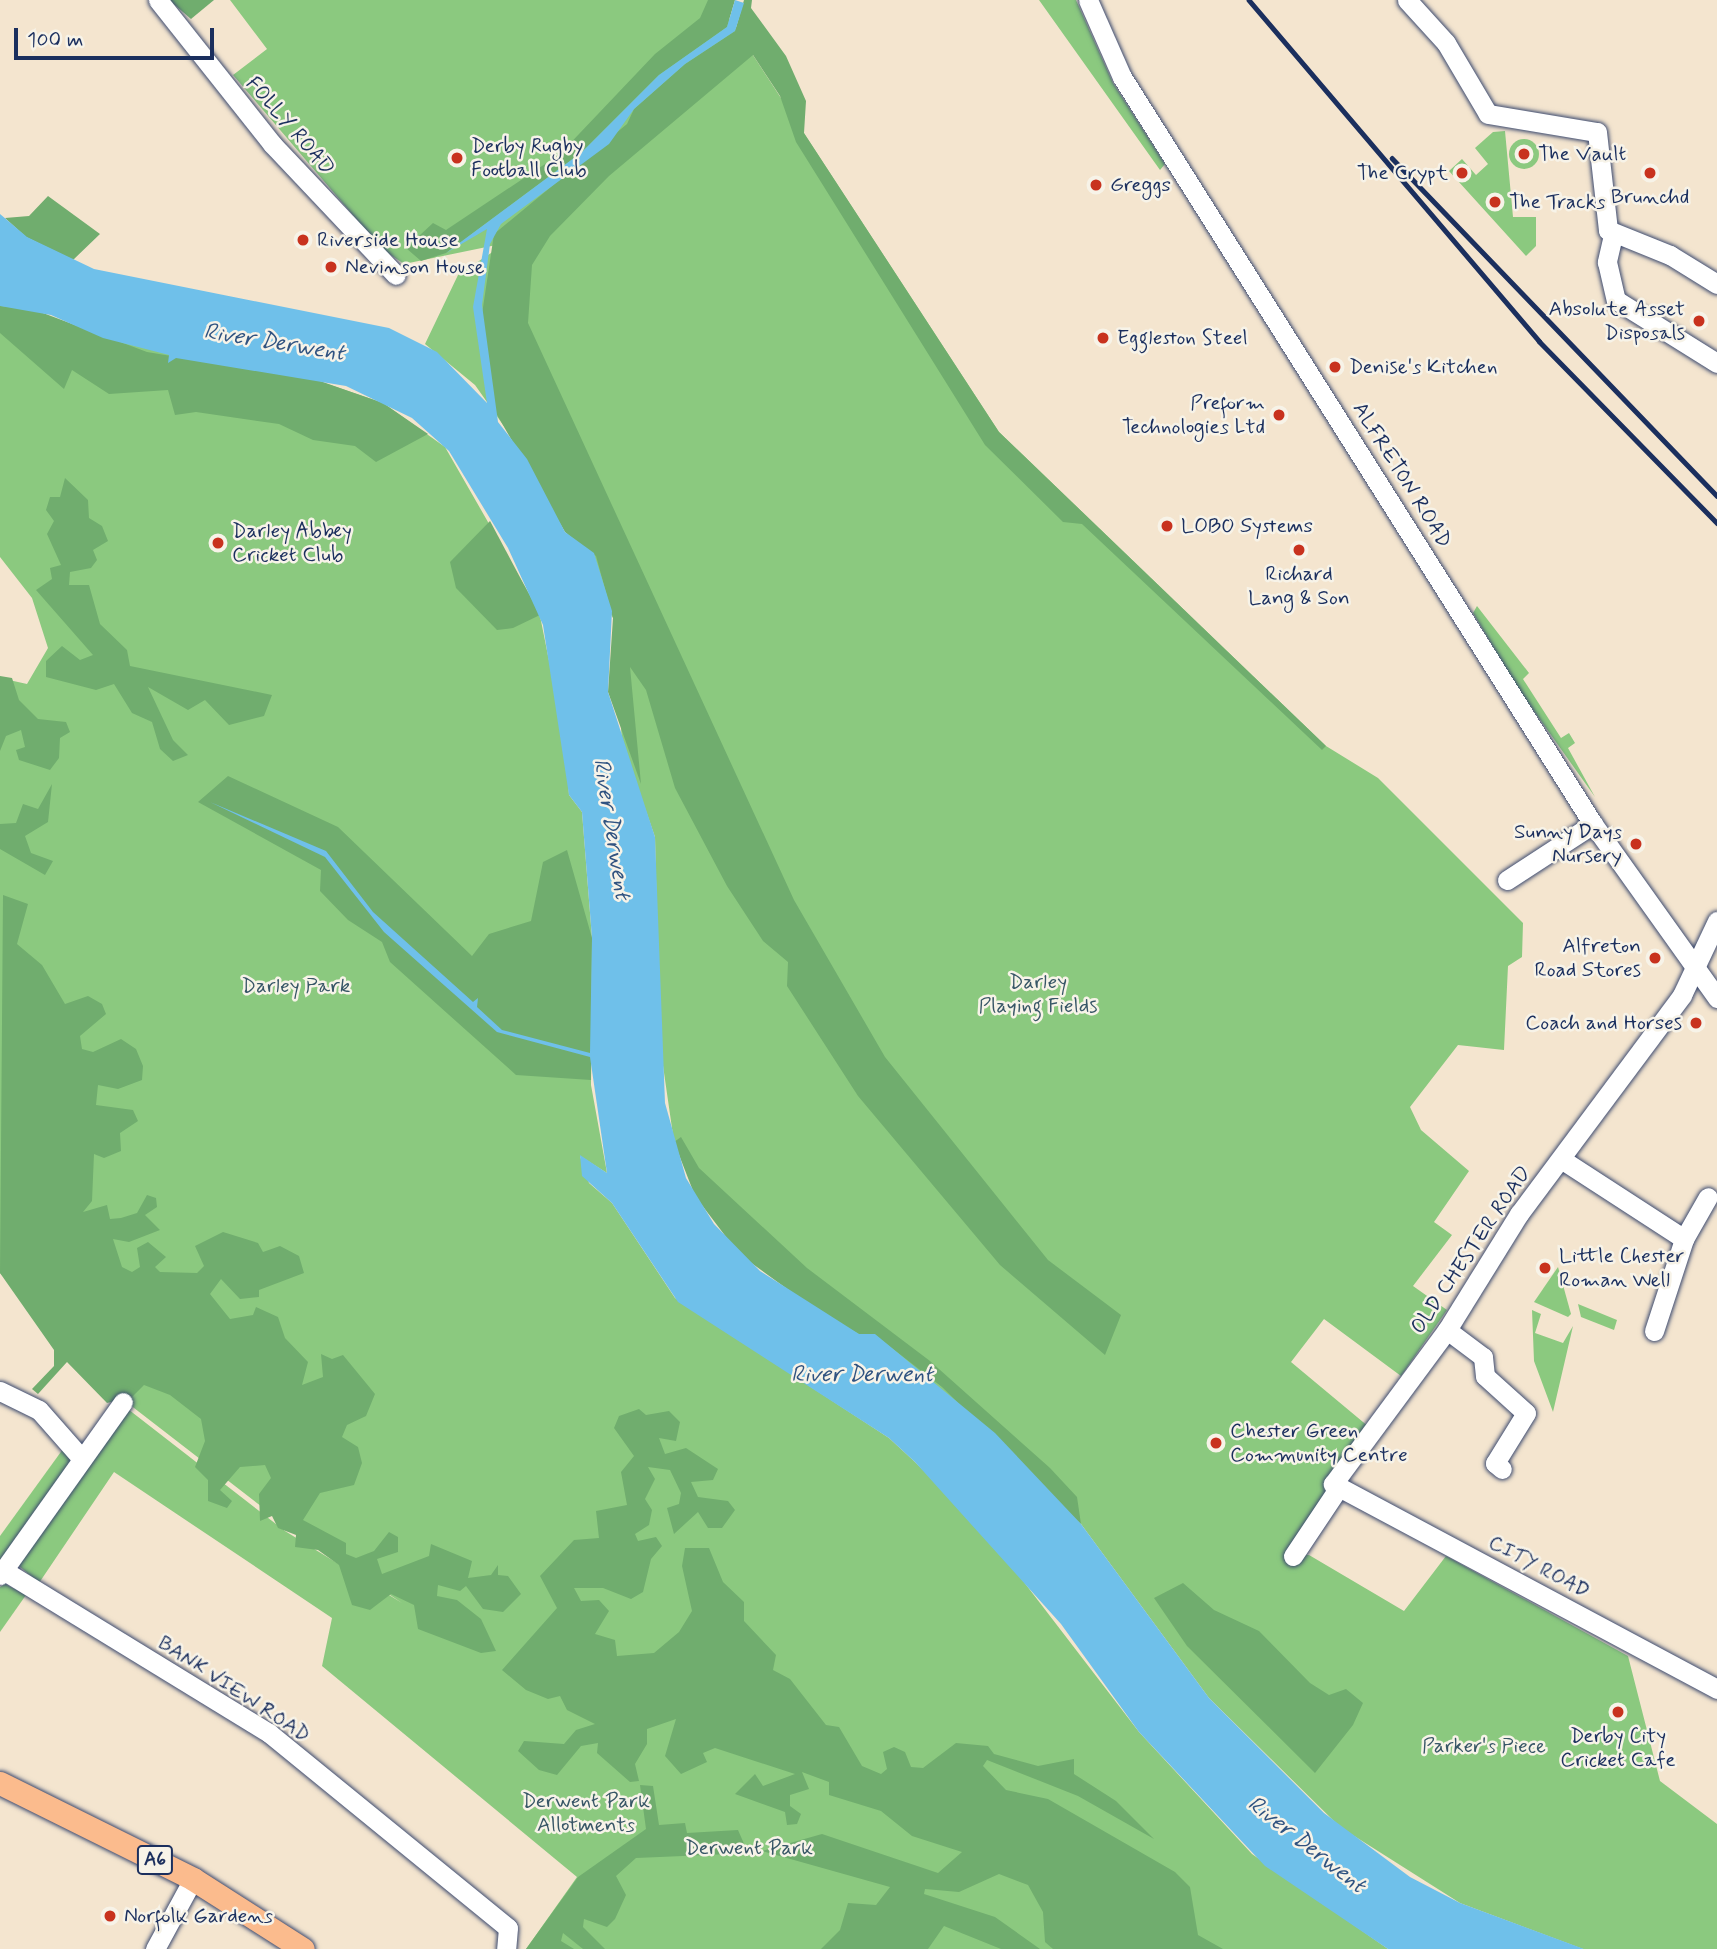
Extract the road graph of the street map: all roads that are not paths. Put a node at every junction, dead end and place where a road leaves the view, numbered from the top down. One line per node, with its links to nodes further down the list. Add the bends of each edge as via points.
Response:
1 (158, 0): 5 (street, FOLLY ROAD, via 272,144)
2 (1088, 0): 8 (street, ALFRETON ROAD, via 1122,77)
3 (1407, 0): 4 (street, via 1446,43 1473,93 1499,120 1597,132 1602,213)
4 (1613, 235): 6 (street, via 1661,251); 7 (street, via 1609,283 1623,304)
5 (396, 275)
6 (1717, 284)
7 (1717, 363)
8 (1594, 824): 9 (street); 11 (street, ALFRETON ROAD)
9 (1507, 880)
10 (1717, 921): 11 (street, OLD CHESTER ROAD)
11 (1692, 966): 12 (street, ALFRETON ROAD); 13 (street, OLD CHESTER ROAD, via 1682,995)
12 (1717, 998)
13 (1560, 1159): 15 (street); 16 (street, OLD CHESTER ROAD)
14 (1709, 1197): 15 (street)
15 (1684, 1239): 17 (street)
16 (1447, 1330): 21 (street, via 1483,1357 1485,1376 1526,1413 1495,1463); 22 (street, OLD CHESTER ROAD, via 1333,1483)
17 (1654, 1331)
18 (1, 1391): 20 (street, via 39,1410)
19 (122, 1402): 20 (street)
20 (82, 1459): 24 (street)
21 (1502, 1469)
22 (1339, 1487): 23 (street, OLD CHESTER ROAD); 25 (street, CITY ROAD)
23 (1293, 1556)
24 (2, 1573): 30 (street, BANK VIEW ROAD, via 269,1733 508,1928)
25 (1717, 1689)
26 (0, 1783): 27 (main road, A6)
27 (193, 1879): 28 (street); 29 (main road, A6)
28 (155, 1949)
29 (303, 1949)
30 (506, 1949)

